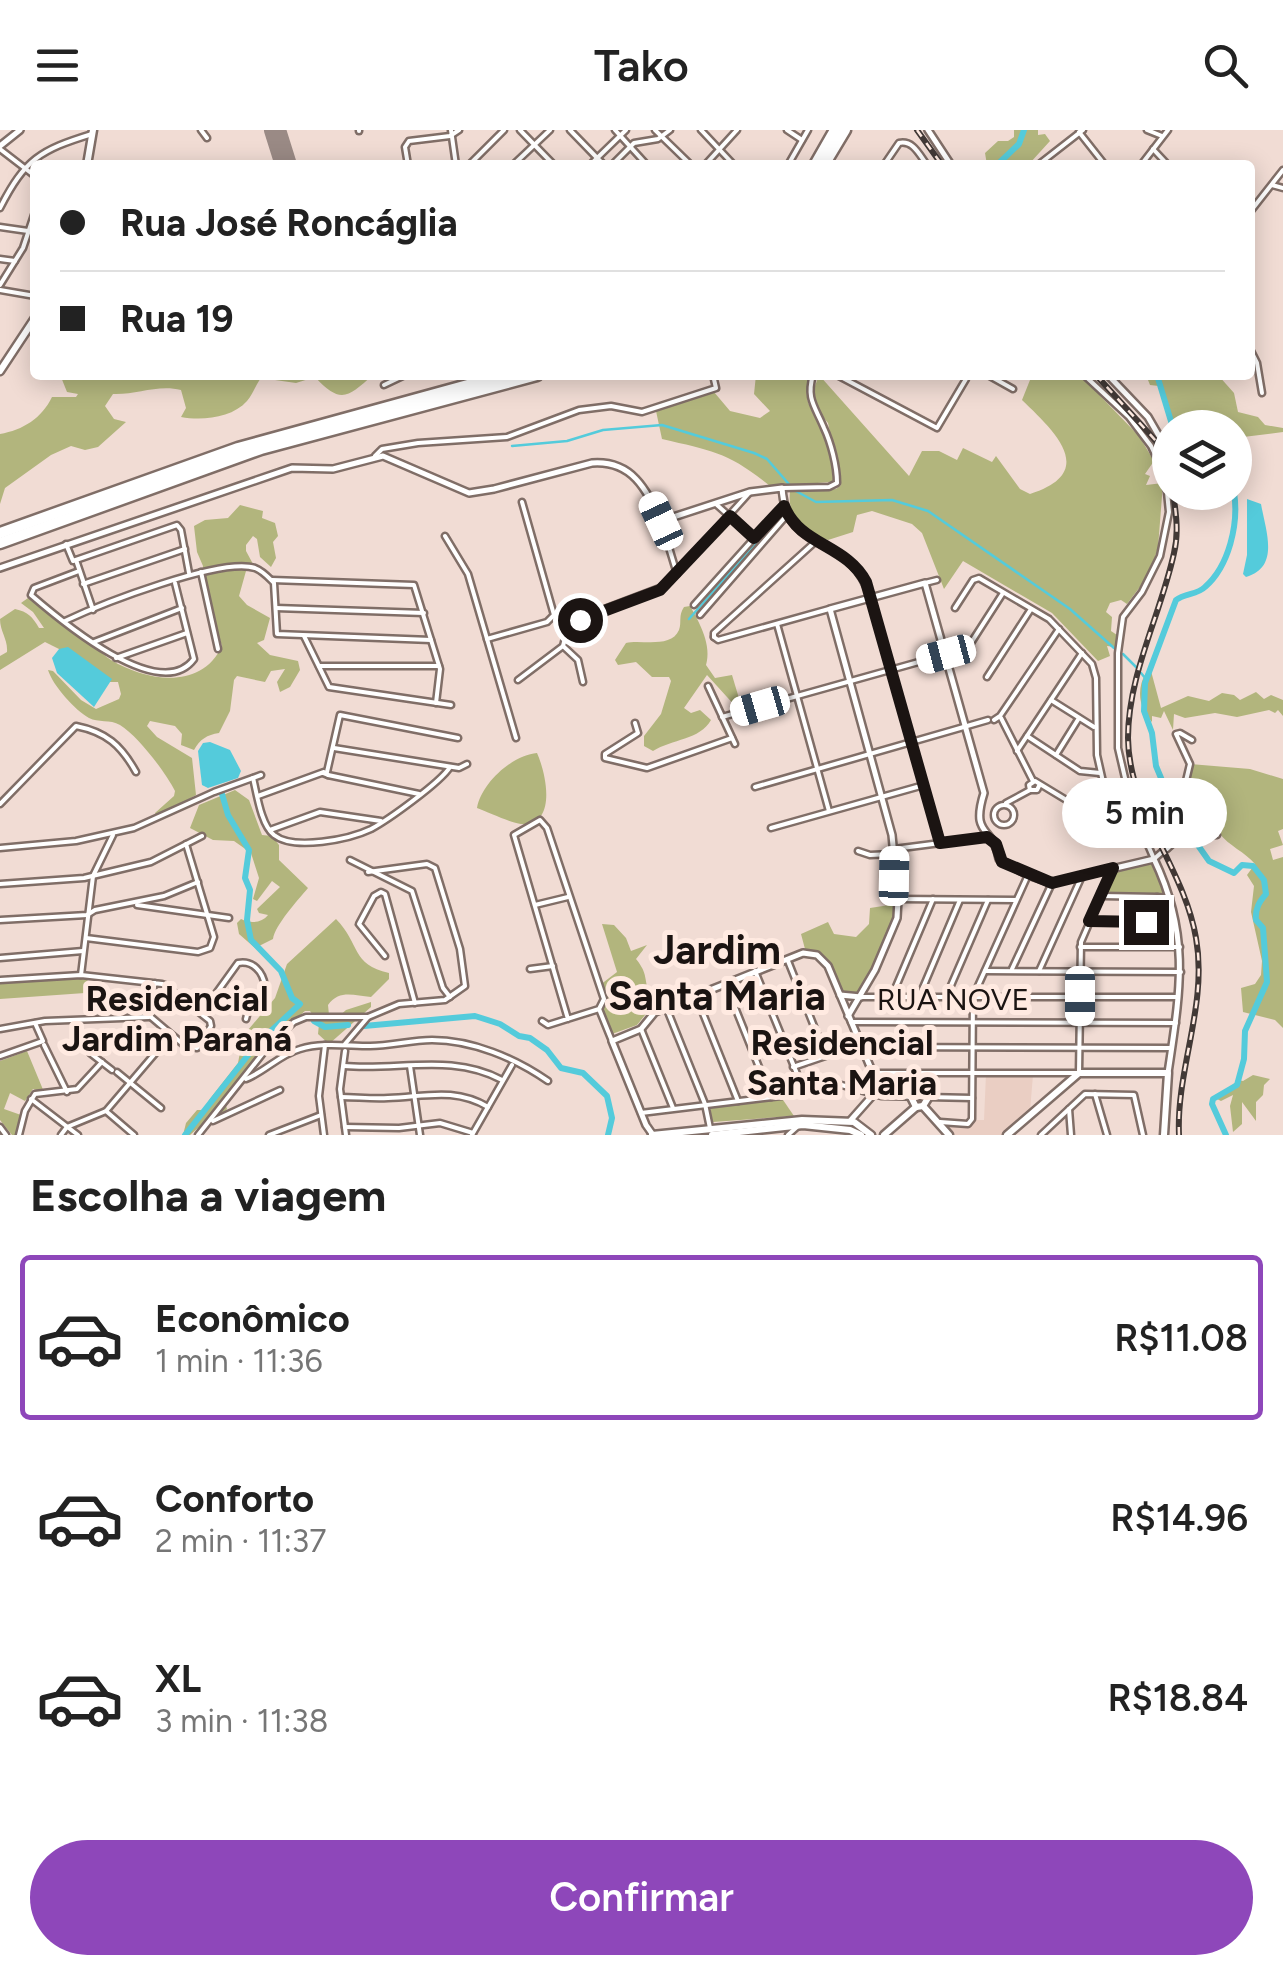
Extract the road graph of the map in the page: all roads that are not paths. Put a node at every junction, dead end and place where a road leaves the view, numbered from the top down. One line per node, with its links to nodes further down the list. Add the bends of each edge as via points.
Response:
1 (20, 130): 31 (street)
2 (201, 130): 27 (street)
3 (460, 130): 23 (street)
4 (504, 130): 39 (street)
5 (520, 130): 29 (street)
6 (550, 130): 29 (street)
7 (570, 130): 34 (street)
8 (615, 130): 25 (street)
9 (626, 130): 25 (street)
10 (655, 130): 26 (street)
11 (670, 130): 26 (street)
12 (700, 130): 33 (street)
13 (737, 130): 33 (street)
14 (786, 130): 28 (street)
15 (808, 130): 28 (street)
16 (834, 130): 50 (highway)
17 (845, 130): 51 (highway)
18 (928, 130): 54 (street)
19 (1148, 130): 24 (street)
20 (1168, 130): 24 (street)
21 (1081, 131): 55 (street); 56 (street)
22 (92, 132): 35 (street); 36 (main road)
23 (451, 133): 37 (street, via 410,141); 38 (street)
24 (1163, 136): 32 (street)
25 (621, 137): 30 (street); 34 (street)
26 (662, 137): 30 (street); 46 (street)
27 (207, 138)
28 (802, 140): 49 (street)
29 (534, 145): 40 (street); 41 (street)
30 (630, 147): 44 (street); 45 (street)
31 (0, 148): 60 (street)
32 (1153, 149): 57 (street); 58 (street)
33 (720, 150): 47 (street); 48 (street)
34 (597, 157): 42 (street); 43 (street)
35 (33, 160)
36 (88, 160)
37 (407, 160)
38 (455, 160)
39 (473, 160)
40 (519, 160)
41 (549, 160)
42 (594, 160)
43 (600, 160)
44 (617, 160)
45 (642, 160)
46 (685, 160)
47 (711, 160)
48 (729, 160)
49 (791, 160)
50 (817, 160)
51 (827, 160)
52 (887, 160): 53 (street, via 898,143 909,142)
53 (923, 160)
54 (948, 160)
55 (1044, 160)
56 (1101, 160)
57 (1145, 160)
58 (1162, 160)
59 (30, 162): 60 (street)
60 (25, 166): 62 (street); 66 (street)
61 (1283, 170): 63 (street)
62 (30, 171)
63 (1272, 184): 64 (street); 65 (street)
64 (1283, 188)
65 (1255, 206)
66 (0, 208)
67 (0, 227): 68 (street)
68 (30, 232)
69 (30, 235): 71 (street)
70 (0, 259): 71 (street)
71 (15, 261): 72 (street)
72 (0, 288): 73 (street)
73 (30, 295)
74 (30, 325): 76 (main road)
75 (1255, 359): 90 (street)
76 (2, 362): 77 (main road)
77 (0, 371)
78 (394, 380): 88 (street)
79 (485, 380): 103 (highway, via 256,442)
80 (518, 380): 107 (highway, via 261,449)
81 (714, 380): 93 (street, via 716,388 642,412 611,406 578,410 507,437 418,443)
82 (812, 380): 94 (street, via 810,405 824,429 837,483)
83 (846, 380): 84 (street, via 937,428)
84 (965, 380)
85 (997, 380): 89 (street)
86 (1089, 380): 92 (street)
87 (1113, 380): 91 (street)
88 (384, 385)
89 (1013, 389)
90 (1262, 393)
91 (1152, 428)
92 (1152, 439)
93 (375, 456): 102 (street, via 469,493 605,462 644,485); 108 (street, via 334,469 282,471)
94 (782, 488): 95 (street); 98 (street)
95 (750, 492): 97 (street); 100 (street)
96 (522, 502): 138 (street, via 552,620)
97 (714, 502): 100 (street); 102 (street)
98 (784, 506): 101 (street); 105 (street)
99 (1169, 510): 197 (street, via 1155,568 1118,636 1116,730)
100 (730, 516): 105 (street); 115 (street)
101 (787, 516): 106 (street); 131 (street)
102 (661, 521): 115 (street)
103 (0, 533)
104 (444, 536): 138 (street, via 468,574)
105 (754, 538): 123 (street)
106 (816, 542): 122 (street, via 852,561); 133 (street, via 714,637)
107 (0, 543)
108 (69, 543): 110 (street); 111 (street)
109 (185, 549): 110 (street, via 177,525); 114 (street); 120 (street)
110 (76, 560): 112 (street)
111 (0, 568)
112 (79, 571): 120 (street); 132 (street, via 31,592)
113 (201, 572): 114 (street); 118 (street, via 250,567); 141 (street)
114 (189, 573): 117 (street)
115 (676, 574): 140 (street, via 660,590 586,616)
116 (938, 580): 119 (street)
117 (174, 581): 124 (street); 129 (street)
118 (273, 581): 125 (street); 130 (street, via 412,584)
119 (925, 583): 122 (street); 143 (street)
120 (83, 584): 129 (street)
121 (1003, 594): 126 (street, via 976,578); 128 (street); 143 (street, via 967,648)
122 (871, 598): 127 (street); 147 (street)
123 (694, 605)
124 (182, 608): 135 (street); 139 (street)
125 (276, 608): 130 (street); 136 (street, via 276,632)
126 (955, 608)
127 (830, 609): 133 (street); 150 (street)
128 (1031, 609): 134 (street); 148 (street)
129 (93, 610): 132 (street)
130 (424, 614): 137 (street)
131 (700, 615)
132 (66, 621): 139 (street)
133 (778, 624): 153 (street)
134 (1059, 629): 142 (street); 158 (street)
135 (188, 633): 144 (street); 144 (street, via 192,662 154,673)
136 (304, 636): 137 (street); 145 (street)
137 (432, 640): 146 (street)
138 (487, 640): 165 (street)
139 (94, 642): 144 (street)
140 (563, 646): 149 (street); 151 (street, via 578,660)
141 (218, 649)
142 (1082, 653): 154 (street); 162 (street, via 1094,668)
143 (946, 654): 147 (street); 161 (street)
144 (116, 658)
145 (317, 666): 146 (street); 155 (street, via 325,684)
146 (439, 666): 155 (street)
147 (892, 670): 150 (street); 167 (street)
148 (987, 678)
149 (518, 680)
150 (850, 681): 153 (street); 171 (street)
151 (583, 682)
152 (708, 686): 157 (street)
153 (798, 695): 157 (street); 177 (street)
154 (1052, 700): 159 (street); 163 (street)
155 (436, 704): 156 (street)
156 (451, 706)
157 (722, 716): 175 (street, via 734,741)
158 (1000, 716): 161 (street); 170 (street)
159 (1080, 718): 162 (street); 172 (street)
160 (635, 723): 169 (street, via 638,733)
161 (965, 726): 167 (street); 206 (street, via 984,793 978,817)
162 (1096, 728): 179 (street)
163 (1028, 736): 170 (street); 172 (street)
164 (458, 738): 168 (street, via 340,715)
165 (516, 738)
166 (1192, 740): 212 (street, via 1176,734 1190,764 1185,785 1217,831 1180,837)
167 (912, 742): 171 (street); 185 (street)
168 (334, 748): 176 (street); 180 (street)
169 (614, 750): 173 (street); 173 (street, via 603,756)
170 (1018, 751): 184 (street)
171 (871, 753): 177 (street); 192 (street)
172 (1056, 755): 179 (street, via 1080,771)
173 (618, 762): 175 (street)
174 (467, 764): 176 (street)
175 (667, 764): 181 (street)
176 (450, 767): 190 (street)
177 (818, 768): 187 (street); 198 (street)
178 (136, 772): 194 (street, via 117,744 76,726)
179 (1100, 772): 196 (street)
180 (326, 773): 189 (street); 191 (street)
181 (670, 773)
182 (261, 775): 183 (street)
183 (252, 778): 191 (street); 204 (street)
184 (1032, 781): 186 (street); 188 (street)
185 (924, 785): 192 (street); 207 (street)
186 (1039, 786): 188 (street); 196 (street, via 1077,805)
187 (755, 787)
188 (1030, 790): 195 (street)
189 (407, 791): 190 (street); 193 (street)
190 (419, 794): 193 (street)
191 (258, 796): 203 (street)
192 (882, 797): 198 (street); 211 (street)
193 (413, 798): 201 (street)
194 (0, 804)
195 (1002, 804): 195 (street, via 994,816 1005,825 1014,815)
196 (1106, 806): 199 (street); 199 (street, via 1105,814)
197 (1132, 808): 199 (street); 200 (street)
198 (829, 811): 202 (street)
199 (1113, 812): 200 (street)
200 (1136, 817): 212 (street)
201 (382, 821): 203 (street, via 316,812); 203 (street, via 306,844)
202 (771, 828)
203 (269, 830)
204 (114, 833): 209 (street); 217 (street)
205 (202, 836): 208 (street)
206 (987, 837): 207 (street); 216 (street, via 1001,861)
207 (940, 843): 211 (street)
208 (186, 844): 217 (street, via 151,862); 219 (street)
209 (0, 848)
210 (858, 851): 211 (street)
211 (894, 851): 226 (street)
212 (1154, 858): 214 (street); 225 (street)
213 (350, 860): 215 (street)
214 (1113, 868): 218 (street); 222 (street)
215 (368, 872): 264 (street, via 412,891); 264 (street, via 435,868 464,972 464,986)
216 (1028, 875): 220 (street); 230 (street)
217 (93, 876): 221 (street); 233 (street)
218 (1082, 876): 220 (street); 250 (street)
219 (198, 882): 231 (street); 234 (street)
220 (1052, 883): 249 (street)
221 (0, 884)
222 (1100, 896): 224 (street); 238 (street)
223 (568, 897): 232 (street); 232 (street, via 540,820 514,835); 272 (street, via 604,998)
224 (1157, 897): 225 (street); 237 (street)
225 (1170, 898): 237 (street)
226 (898, 899): 227 (street); 258 (street, via 897,918)
227 (933, 899): 228 (street); 262 (street)
228 (960, 900): 229 (street); 265 (street)
229 (988, 900): 230 (street); 266 (street)
230 (1016, 900): 248 (street)
231 (133, 904): 233 (street); 234 (street)
232 (535, 906): 246 (street)
233 (87, 915): 236 (street); 239 (street)
234 (208, 917): 235 (street); 239 (street, via 214,941 202,952)
235 (229, 918)
236 (0, 920)
237 (1175, 920): 238 (street); 241 (street)
238 (1089, 921): 240 (street)
239 (86, 938): 242 (street)
240 (1080, 947): 241 (street); 252 (street)
241 (1180, 947): 253 (street)
242 (83, 951): 244 (street); 254 (street)
243 (386, 956): 270 (street, via 359,924 381,892)
244 (0, 958)
245 (786, 961): 251 (street); 269 (street, via 804,953 817,956 839,995); 296 (street)
246 (553, 966): 247 (street); 276 (street)
247 (530, 969)
248 (986, 971): 249 (street); 267 (street)
249 (1012, 971): 250 (street)
250 (1039, 971): 252 (street)
251 (754, 972): 257 (street); 302 (street)
252 (1080, 972): 253 (street); 263 (street)
253 (1181, 972): 268 (street)
254 (82, 974): 255 (street); 256 (street)
255 (0, 980)
256 (155, 983): 273 (street); 274 (street)
257 (725, 984): 260 (street); 319 (street)
258 (867, 988): 261 (street); 269 (street)
259 (660, 992): 271 (street)
260 (696, 996): 271 (street); 325 (street)
261 (874, 996): 262 (street); 269 (street)
262 (892, 996): 265 (street)
263 (1080, 996): 267 (street); 268 (street); 281 (street)
264 (450, 997): 270 (street)
265 (919, 997): 266 (street)
266 (946, 997): 267 (street)
267 (973, 997): 283 (street)
268 (1180, 997): 282 (street)
269 (851, 1001): 278 (street)
270 (415, 1003): 275 (street)
271 (666, 1007): 286 (street); 326 (street)
272 (599, 1008): 276 (street); 288 (street)
273 (202, 1013): 277 (street, via 238,963 248,962 265,986 251,1000); 287 (street, via 210,1021 193,1050)
274 (151, 1017): 279 (street); 287 (street)
275 (368, 1017): 293 (street); 308 (street, via 294,1022)
276 (568, 1018): 280 (street)
277 (246, 1019)
278 (850, 1019): 283 (street, RUA NOVE); 291 (street)
279 (35, 1022): 285 (street); 289 (street)
280 (542, 1022)
281 (1080, 1022): 282 (street, RUA NOVE); 283 (street, RUA NOVE); 292 (street)
282 (1176, 1022): 295 (street)
283 (972, 1023): 294 (street)
284 (76, 1026): 298 (street)
285 (0, 1029)
286 (641, 1029): 288 (street); 331 (street)
287 (170, 1035): 311 (street)
288 (612, 1041): 334 (street)
289 (44, 1043): 297 (street); 314 (street)
290 (325, 1045): 293 (street); 308 (street, via 279,1057); 335 (street)
291 (861, 1047): 294 (street); 296 (street); 305 (street)
292 (1080, 1047): 294 (street); 295 (street); 304 (street)
293 (345, 1048): 300 (street); 310 (street, via 446,1040 512,1060)
294 (972, 1048): 303 (street)
295 (1172, 1048): 306 (street)
296 (825, 1054): 302 (street)
297 (0, 1056)
298 (102, 1062): 311 (street); 314 (street)
299 (512, 1065): 309 (street)
300 (344, 1066): 301 (street); 321 (street)
301 (410, 1066): 309 (street, via 452,1063); 318 (street)
302 (794, 1067): 312 (street)
303 (972, 1072): 305 (street); 307 (street); 323 (street)
304 (1079, 1072): 306 (main road); 307 (main road)
305 (872, 1073): 317 (street)
306 (1168, 1073): 372 (main road)
307 (1068, 1076): 350 (main road)
308 (242, 1080): 339 (street)
309 (502, 1080): 328 (street)
310 (548, 1081)
311 (130, 1083): 330 (street); 333 (street)
312 (802, 1086): 317 (street, via 838,1084); 319 (street)
313 (280, 1090): 339 (street)
314 (67, 1092): 324 (street, via 37,1092)
315 (1095, 1094): 316 (street); 327 (street); 332 (street)
316 (1106, 1094): 327 (street); 371 (street, via 1134,1095)
317 (873, 1095): 320 (street); 337 (street)
318 (414, 1096): 321 (street); 328 (street, via 456,1094); 341 (street)
319 (771, 1097): 325 (street)
320 (911, 1097): 322 (street); 329 (main road)
321 (340, 1098): 345 (street)
322 (928, 1098): 323 (street); 329 (main road)
323 (972, 1098): 338 (street, via 970,1122)
324 (31, 1099): 344 (street); 353 (street)
325 (738, 1102): 326 (street)
326 (706, 1104): 331 (street); 348 (street)
327 (1100, 1104): 370 (street)
328 (488, 1106): 351 (street)
329 (919, 1107): 338 (main road); 366 (main road)
330 (161, 1108)
331 (674, 1108): 334 (street)
332 (1069, 1109): 336 (street); 340 (street)
333 (106, 1110): 344 (street); 356 (street)
334 (641, 1113): 362 (street)
335 (321, 1115): 347 (street); 359 (street)
336 (1060, 1118): 340 (street); 368 (street)
337 (850, 1121): 346 (main road); 348 (main road, via 789,1120); 365 (main road)
338 (937, 1122): 367 (main road)
339 (208, 1123): 357 (street)
340 (1069, 1124): 369 (street)
341 (418, 1126): 345 (street); 351 (street, via 440,1122); 361 (street)
342 (798, 1126): 346 (main road); 349 (main road); 363 (street)
343 (0, 1127): 352 (street)
344 (68, 1127): 354 (street); 355 (street)
345 (345, 1128): 360 (street)
346 (842, 1129): 364 (main road)
347 (282, 1132): 358 (street)
348 (712, 1132): 349 (main road); 362 (main road)
349 (748, 1133)
350 (1010, 1133)
351 (472, 1134)
352 (6, 1135)
353 (19, 1135)
354 (62, 1135)
355 (78, 1135)
356 (134, 1135)
357 (198, 1135)
358 (269, 1135)
359 (324, 1135)
360 (346, 1135)
361 (420, 1135)
362 (651, 1135)
363 (788, 1135)
364 (860, 1135)
365 (871, 1135)
366 (884, 1135)
367 (949, 1135)
368 (1041, 1135)
369 (1072, 1135)
370 (1107, 1135)
371 (1143, 1135)
372 (1164, 1135)

